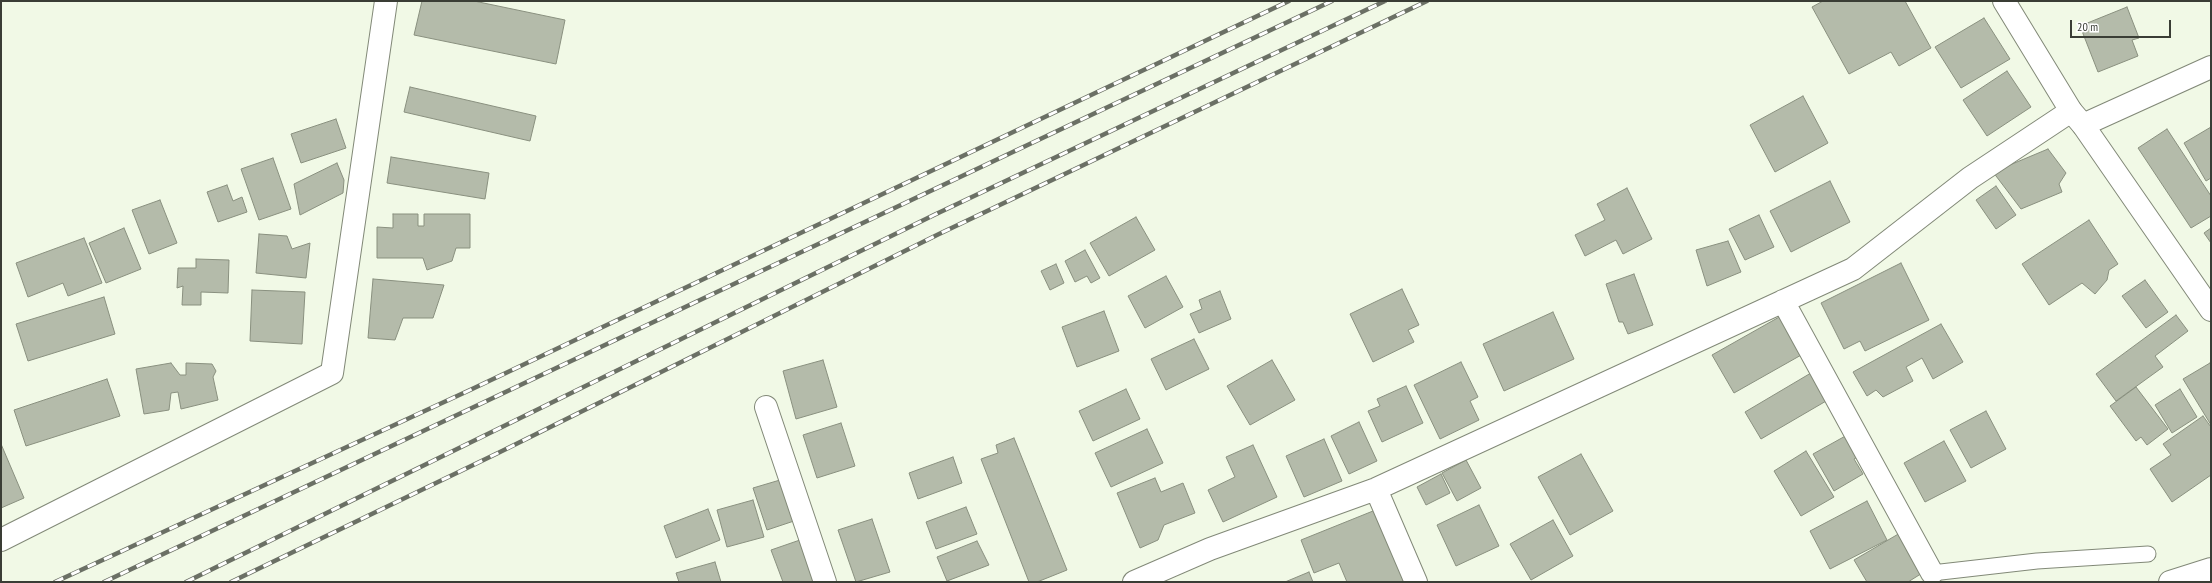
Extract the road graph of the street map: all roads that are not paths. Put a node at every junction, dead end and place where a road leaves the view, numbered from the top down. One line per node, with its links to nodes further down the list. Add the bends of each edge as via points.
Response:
1 (386, 1): 9 (main road, via 332,373)
2 (2004, 1): 4 (main road)
3 (2211, 67): 4 (main road)
4 (2077, 118): 5 (main road, via 1970,178 1853,269); 6 (main road)
5 (1783, 301): 8 (main road); 12 (main road)
6 (2211, 310)
7 (766, 407): 13 (main road)
8 (1376, 489): 14 (main road, via 1210,549); 15 (main road)
9 (1, 540)
10 (2148, 554): 12 (lane, via 2037,561)
11 (2211, 569): 16 (main road)
12 (1932, 573)
13 (825, 582)
14 (1134, 582)
15 (1416, 582)
16 (2170, 582)

